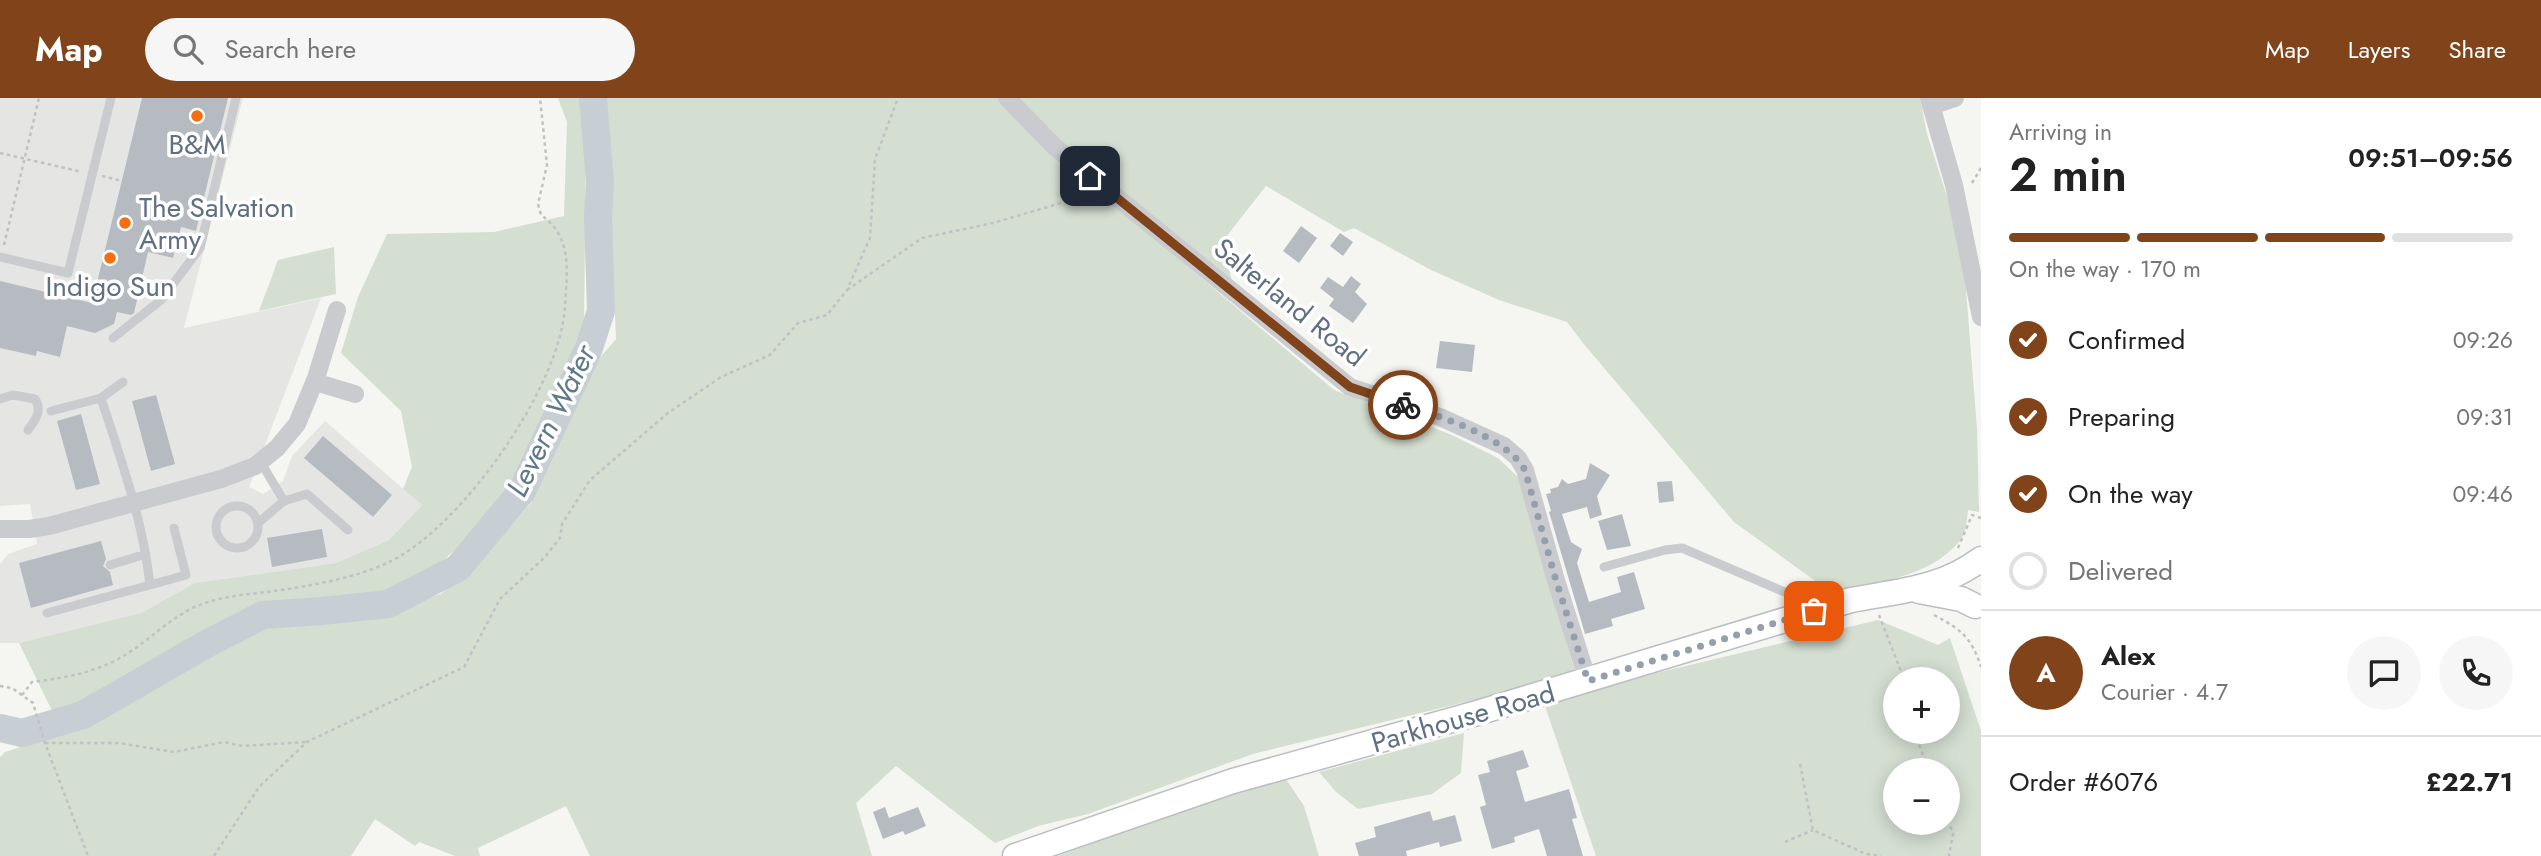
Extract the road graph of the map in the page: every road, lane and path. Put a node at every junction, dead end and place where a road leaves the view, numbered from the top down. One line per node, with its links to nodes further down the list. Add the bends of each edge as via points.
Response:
1 (39, 98): 10 (path)
2 (111, 98): 11 (lane)
3 (236, 98): 18 (lane, via 200,248 161,300)
4 (540, 98): 47 (path, via 547,165 538,204 541,215 561,236 568,258 565,315 554,360 534,404 481,480 442,525 388,563 302,587 203,604 179,614 119,659 80,676 32,682)
5 (898, 98): 15 (path, via 875,159 870,238)
6 (1007, 98): 13 (street, Salterland Road, via 1055,147)
7 (1955, 98): 8 (street)
8 (1930, 102): 17 (street, via 1954,185)
9 (0, 153): 10 (path)
10 (25, 159): 11 (path); 14 (path)
11 (92, 174): 12 (path); 14 (lane, via 68,273)
12 (122, 181)
13 (1108, 190): 15 (path, via 922,239); 45 (street, Salterland Road, via 1350,387 1440,417 1504,446 1518,458)
14 (1, 257)
15 (848, 290): 48 (path, via 827,315 798,323 770,355 721,377 668,413 590,480 562,524 560,538 500,599 464,667)
16 (337, 310): 20 (street)
17 (1981, 317)
18 (113, 338)
19 (123, 382): 23 (lane)
20 (314, 382): 21 (street); 26 (street, via 297,424)
21 (355, 394)
22 (2, 398): 25 (lane, via 35,399 38,416)
23 (101, 398): 24 (lane); 28 (lane)
24 (51, 411)
25 (27, 430)
26 (260, 461): 27 (lane); 28 (street, via 221,479)
27 (284, 501): 29 (lane); 32 (lane, via 307,494)
28 (135, 503): 31 (street, via 49,526); 33 (lane)
29 (258, 523): 29 (lane, via 251,511 232,507 220,514 216,528 221,541 240,548 257,536)
30 (174, 528): 37 (lane, via 186,575)
31 (0, 529)
32 (348, 530)
33 (146, 554): 35 (lane); 37 (lane)
34 (1977, 559): 39 (main road, Parkhouse Road); 41 (main road, Parkhouse Road, via 1967,589)
35 (110, 565)
36 (1604, 567): 40 (lane, via 1682,548)
37 (150, 585): 42 (lane)
38 (1871, 596): 39 (main road, Parkhouse Road); 40 (main road, Parkhouse Road); 43 (path)
39 (1920, 601): 41 (main road, Parkhouse Road, via 1961,599); 44 (path, via 1962,630)
40 (1823, 608): 45 (main road, Parkhouse Road)
41 (1978, 608)
42 (47, 613)
43 (1899, 667)
44 (1981, 667)
45 (1588, 681): 56 (main road, Parkhouse Road, via 1233,781)
46 (0, 685): 47 (path)
47 (22, 695): 49 (path, via 33,703)
48 (307, 742): 49 (path, via 243,747 224,742 174,752 118,743); 55 (path, via 259,787)
49 (46, 743): 54 (path)
50 (1800, 764): 51 (path)
51 (1813, 830): 53 (path); 57 (path)
52 (1953, 835): 58 (path)
53 (1785, 842)
54 (88, 856)
55 (214, 856)
56 (1015, 856)
57 (1881, 856)
58 (1949, 856)

